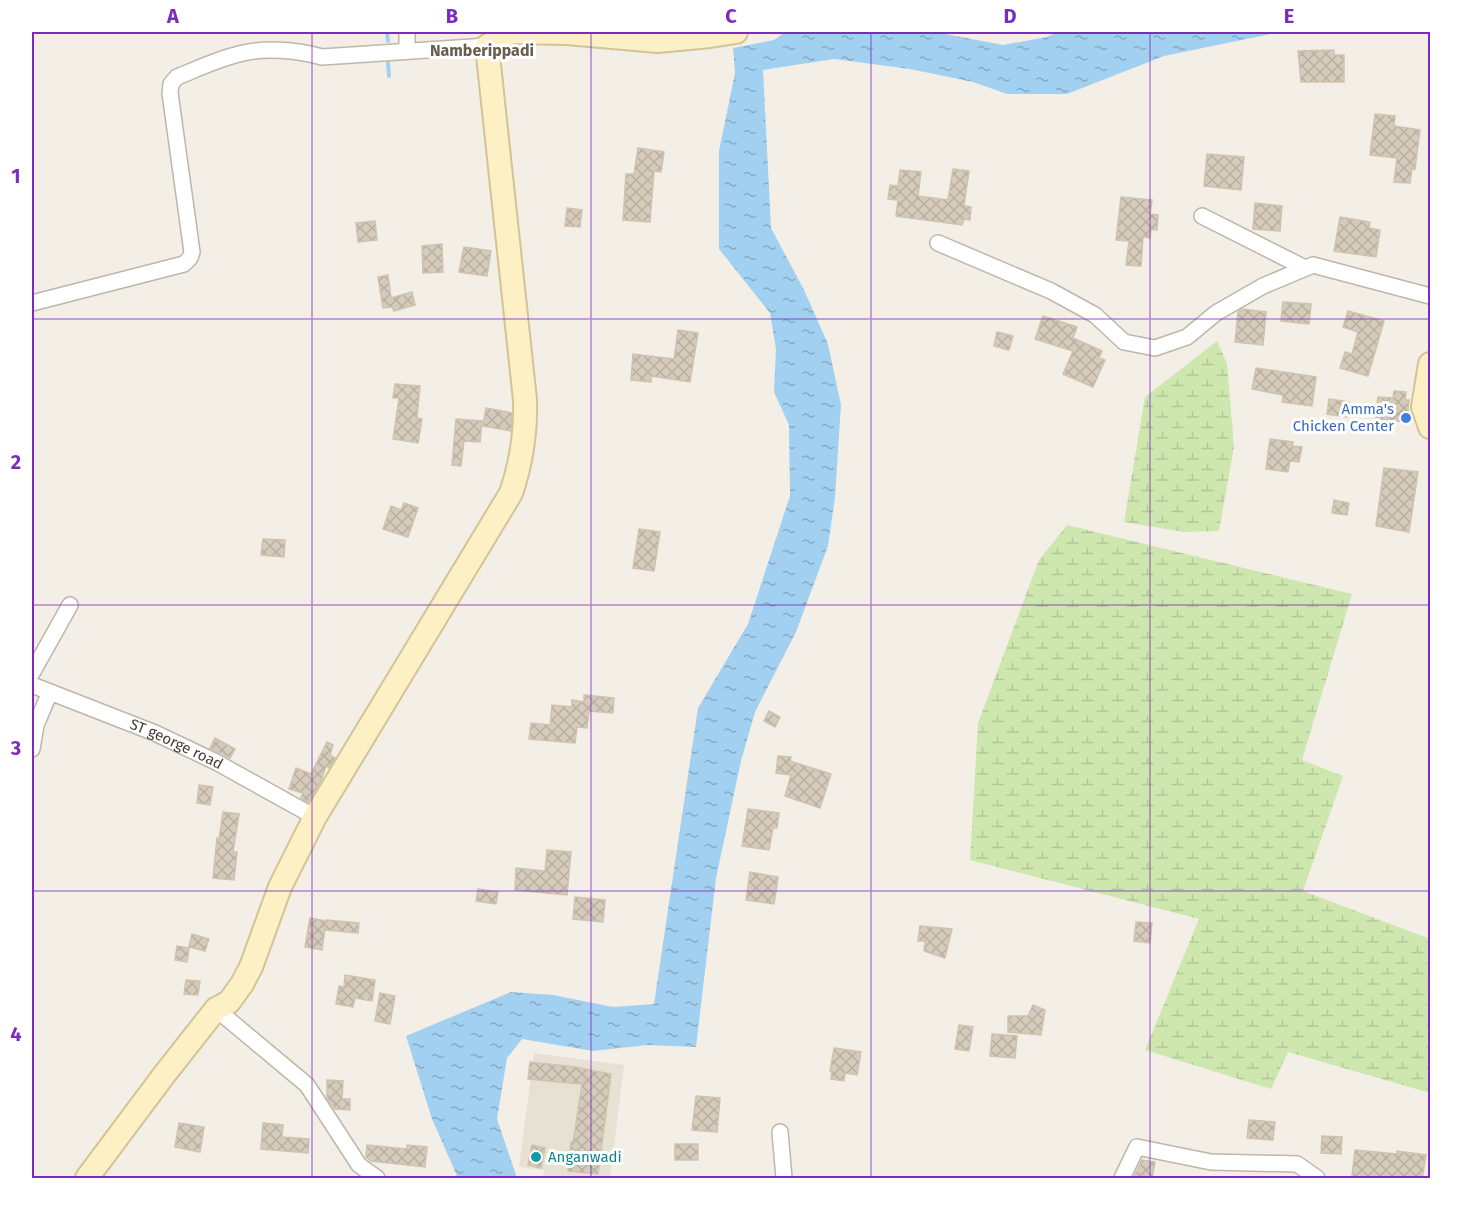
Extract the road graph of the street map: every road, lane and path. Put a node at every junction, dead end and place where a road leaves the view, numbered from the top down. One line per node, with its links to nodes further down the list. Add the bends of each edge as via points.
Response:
1 (407, 32): 4 (street)
2 (736, 32): 3 (main road, via 658,40 511,32)
3 (487, 46): 4 (street); 17 (main road, via 525,400 521,464 512,493)
4 (407, 51): 9 (street, via 322,57 263,50 239,54 177,77 170,93 190,258 184,264)
5 (1202, 216): 7 (street)
6 (938, 243): 7 (street, via 1052,291 1095,315 1124,342 1155,348 1187,338 1216,314 1263,286)
7 (1305, 268): 8 (street, via 1313,265)
8 (1431, 296)
9 (32, 303)
10 (1431, 364): 11 (main road, via 1423,407)
11 (1431, 427)
12 (70, 605): 13 (street)
13 (32, 673)
14 (32, 685): 15 (street, ST george road)
15 (50, 692): 16 (street, via 36,725); 17 (street, ST george road, via 155,733)
16 (32, 749)
17 (315, 817): 18 (main road, via 280,887 251,967 229,1002)
18 (216, 1009): 20 (main road); 21 (street, via 307,1085 359,1165)
19 (780, 1132): 22 (street)
20 (87, 1179)
21 (377, 1179)
22 (784, 1179)
23 (1122, 1179): 24 (street, via 1137,1147 1211,1162 1297,1164)
24 (1317, 1179)

